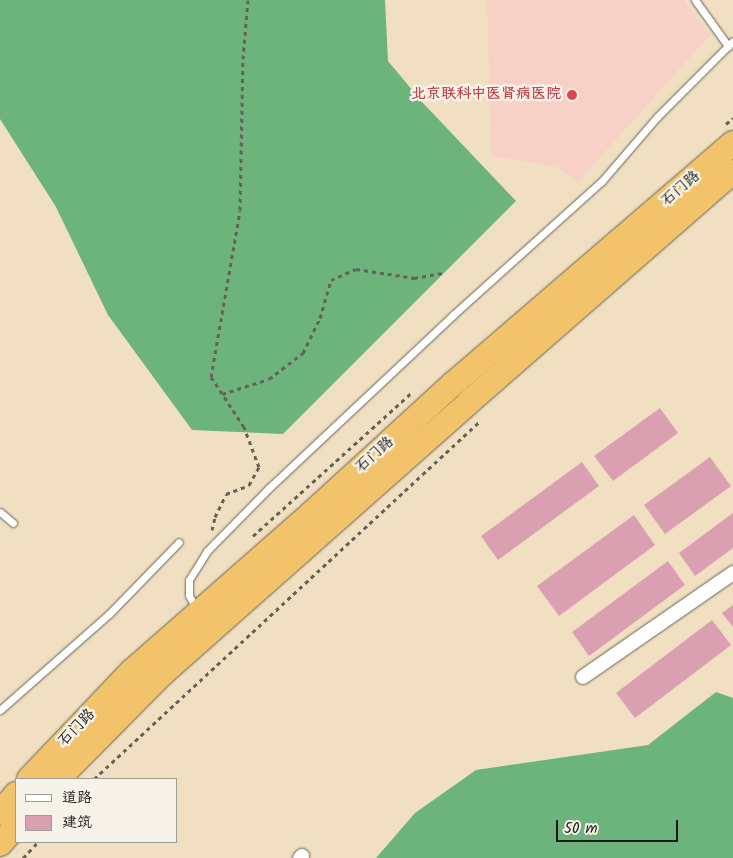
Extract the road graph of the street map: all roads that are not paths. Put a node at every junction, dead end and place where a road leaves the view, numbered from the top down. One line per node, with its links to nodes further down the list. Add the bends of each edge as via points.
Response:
1 (695, 0): 2 (lane)
2 (731, 44): 9 (lane, via 656,117 602,181 453,315 269,488 207,551 190,580 189,595)
3 (733, 143): 9 (highway, 石门路, via 454,383 313,512)
4 (733, 172): 13 (highway, 石门路, via 162,674)
5 (0, 512): 6 (lane)
6 (13, 523)
7 (179, 542): 11 (lane, via 109,614)
8 (733, 573): 10 (street)
9 (197, 612): 12 (highway, 石门路, via 132,671)
10 (583, 677)
11 (0, 710)
12 (30, 778)
13 (59, 778)
14 (15, 795): 15 (highway)
15 (0, 813)
16 (15, 827): 17 (highway)
17 (0, 844)

